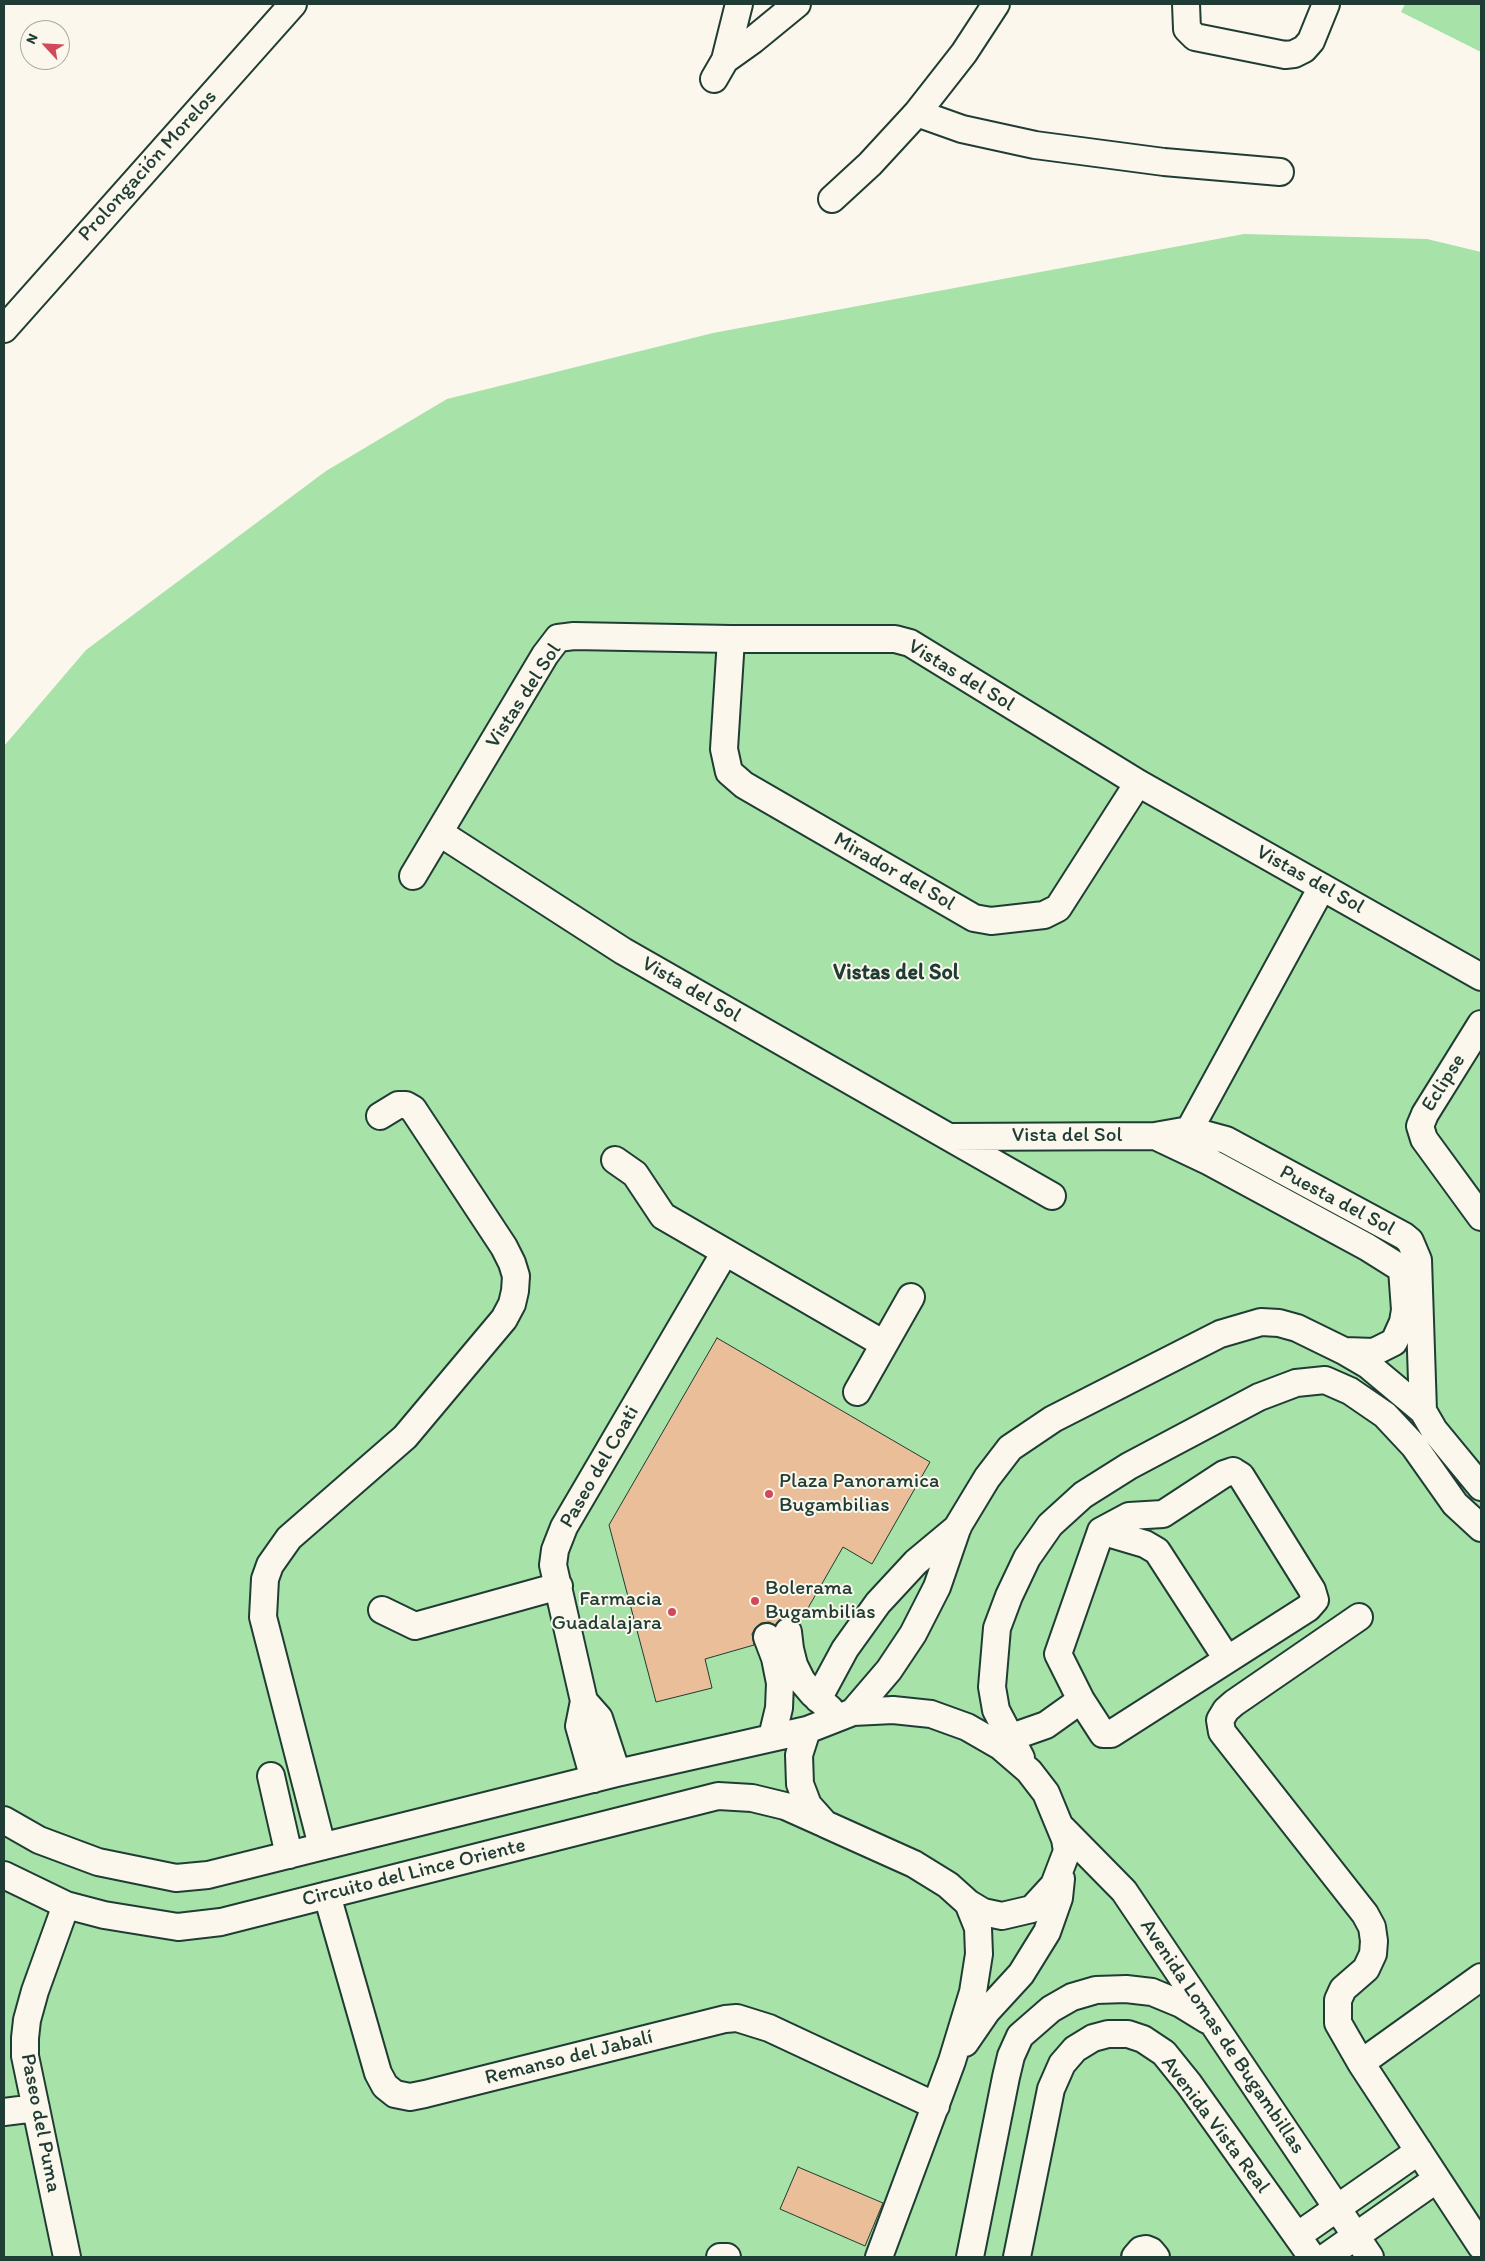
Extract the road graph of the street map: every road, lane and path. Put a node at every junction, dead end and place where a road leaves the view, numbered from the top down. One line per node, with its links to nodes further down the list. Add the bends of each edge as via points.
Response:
1 (293, 4): 10 (street, Prolongación Morelos)
2 (739, 4): 3 (street, via 720,69)
3 (797, 4)
4 (996, 4): 7 (street, via 964,53)
5 (1186, 4): 6 (street, via 1187,29 1195,37 1285,55 1304,49 1311,41)
6 (1326, 4)
7 (917, 113): 8 (street, via 962,129 1035,145 1164,162); 9 (street)
8 (1280, 172)
9 (832, 199)
10 (4, 329)
11 (731, 639): 12 (street, Vistas del Sol, via 905,641); 12 (street, Mirador del Sol, via 724,749 729,772 744,786 974,918 991,921 1044,915 1058,908); 13 (street, Vistas del Sol, via 558,638)
12 (1138, 783): 15 (street, Vistas del Sol)
13 (440, 833): 14 (street, Vistas del Sol); 19 (street, Vista del Sol, via 623,951)
14 (413, 876)
15 (1322, 887): 16 (street, Vistas del Sol); 20 (street)
16 (1481, 977)
17 (1481, 1024): 23 (street, Eclipse, via 1420,1126 1424,1139)
18 (380, 1116): 53 (street, via 398,1105 406,1104 414,1109 504,1247 516,1276 515,1291 504,1319 405,1437 289,1538 270,1565 265,1579 263,1617)
19 (948, 1137): 20 (street, Vista del Sol); 22 (street, Vista del Sol)
20 (1185, 1138): 24 (street, Puesta del Sol, via 1226,1140); 25 (street, Puesta del Sol)
21 (615, 1160): 26 (street, via 635,1174 663,1216)
22 (1052, 1196)
23 (1481, 1218)
24 (1379, 1223): 25 (street); 27 (street, Puesta del Sol, via 1410,1241)
25 (1367, 1247): 27 (street, Puesta del Sol)
26 (725, 1252): 29 (street); 37 (street, Paseo del Coati, via 564,1527 553,1564)
27 (1410, 1264): 30 (street, Puesta del Sol, via 1404,1322 1394,1342 1374,1352); 32 (street, Puesta del Sol)
28 (911, 1297): 29 (street)
29 (884, 1344): 31 (street)
30 (1344, 1350): 32 (street, via 1368,1365); 34 (street, via 1279,1323 1261,1322 1220,1334 1053,1419 1010,1448 986,1478)
31 (857, 1392)
32 (1422, 1411): 33 (street)
33 (1481, 1487)
34 (958, 1526): 41 (street, via 916,1562 878,1603 844,1649); 43 (street, via 937,1587 913,1634 889,1670)
35 (1481, 1528): 46 (street, via 1455,1504 1414,1446 1385,1415 1350,1391 1325,1380 1296,1383 1259,1397 1083,1494 1050,1525 1027,1558 997,1628 992,1686 996,1710)
36 (1101, 1531): 40 (street, via 1145,1544 1157,1551); 40 (street, via 1129,1516 1163,1514 1228,1472 1241,1476 1312,1590 1315,1600 1308,1608); 42 (street, via 1058,1650 1060,1661)
37 (559, 1586): 38 (street, via 416,1626); 49 (street, Paseo del Coati, via 584,1701 599,1718)
38 (382, 1610)
39 (1359, 1617): 63 (street, via 1234,1703 1220,1720 1222,1732 1372,1927 1373,1954 1366,1969 1343,1989 1337,2012 1338,2023)
40 (1228, 1659): 42 (street, via 1111,1734 1100,1732)
41 (818, 1699): 43 (street); 45 (street, via 802,1681 790,1649 777,1634 775,1658 780,1683 779,1708)
42 (1081, 1700): 46 (street, via 1046,1725)
43 (847, 1714): 44 (street); 47 (street, via 893,1710 931,1714 967,1727 1000,1746)
44 (808, 1730): 45 (street); 51 (street, via 799,1755 800,1784 808,1805)
45 (772, 1737): 49 (street)
46 (1009, 1738): 47 (street)
47 (1028, 1771): 52 (street, via 1046,1793)
48 (271, 1776): 54 (street)
49 (606, 1776): 53 (street)
50 (4, 1820): 54 (street, via 39,1840 98,1862 176,1878 208,1875)
51 (825, 1824): 57 (street, Circuito del Lince Oriente, via 785,1806 752,1798 718,1796); 58 (street, Circuito del Lince Oriente, via 914,1864)
52 (1061, 1827): 55 (street, via 1067,1851); 61 (street, Avenida Lomas de Bugambillas, via 1124,1891)
53 (322, 1846): 54 (street)
54 (289, 1855)
55 (1062, 1868): 58 (street, via 1054,1885 1032,1909 1002,1916 983,1912); 62 (street, via 1059,1898 1046,1932 1021,1974 988,2011)
56 (4, 1875): 59 (street, Circuito del Lince Oriente)
57 (327, 1895): 59 (street, Circuito del Lince Oriente, via 221,1922 178,1927 112,1917); 64 (street, Remanso del Jabalí, via 378,2073 385,2086 395,2094 410,2097 425,2094 736,2018 770,2028)
58 (968, 1903): 62 (street, via 978,1928 979,1954 973,1992)
59 (66, 1905): 65 (street, Paseo del Puma, via 27,2020 25,2056)
60 (1481, 1977): 63 (street)
61 (1214, 2024): 70 (street, Avenida Lomas de Bugambillas); 79 (street, via 1181,2004 1152,1992 1096,1990 1072,1997 1051,2009 1020,2036 1009,2063)
62 (952, 2060): 64 (street)
63 (1361, 2063): 67 (street)
64 (936, 2106): 78 (street)
65 (36, 2108): 66 (street); 75 (street, Paseo del Puma)
66 (4, 2112)
67 (1419, 2151): 68 (street); 69 (street)
68 (1437, 2179): 71 (street); 73 (street)
69 (1373, 2183): 70 (street); 71 (street)
70 (1337, 2208): 72 (street); 74 (street, Avenida Lomas de Bugambillas)
71 (1394, 2210): 74 (street)
72 (1297, 2236): 80 (street, Avenida Vista Real, via 1164,2053 1143,2039 1128,2034 1108,2034 1092,2038 1075,2049 1062,2064 1051,2089); 83 (street, Avenida Vista Real)
73 (1481, 2246)
74 (1363, 2247): 84 (street)
75 (67, 2257)
76 (720, 2257): 77 (street)
77 (727, 2257)
78 (879, 2257)
79 (970, 2257)
80 (1017, 2257)
81 (1135, 2257): 82 (street, via 1146,2249)
82 (1156, 2257)
83 (1312, 2257)
84 (1326, 2257)

